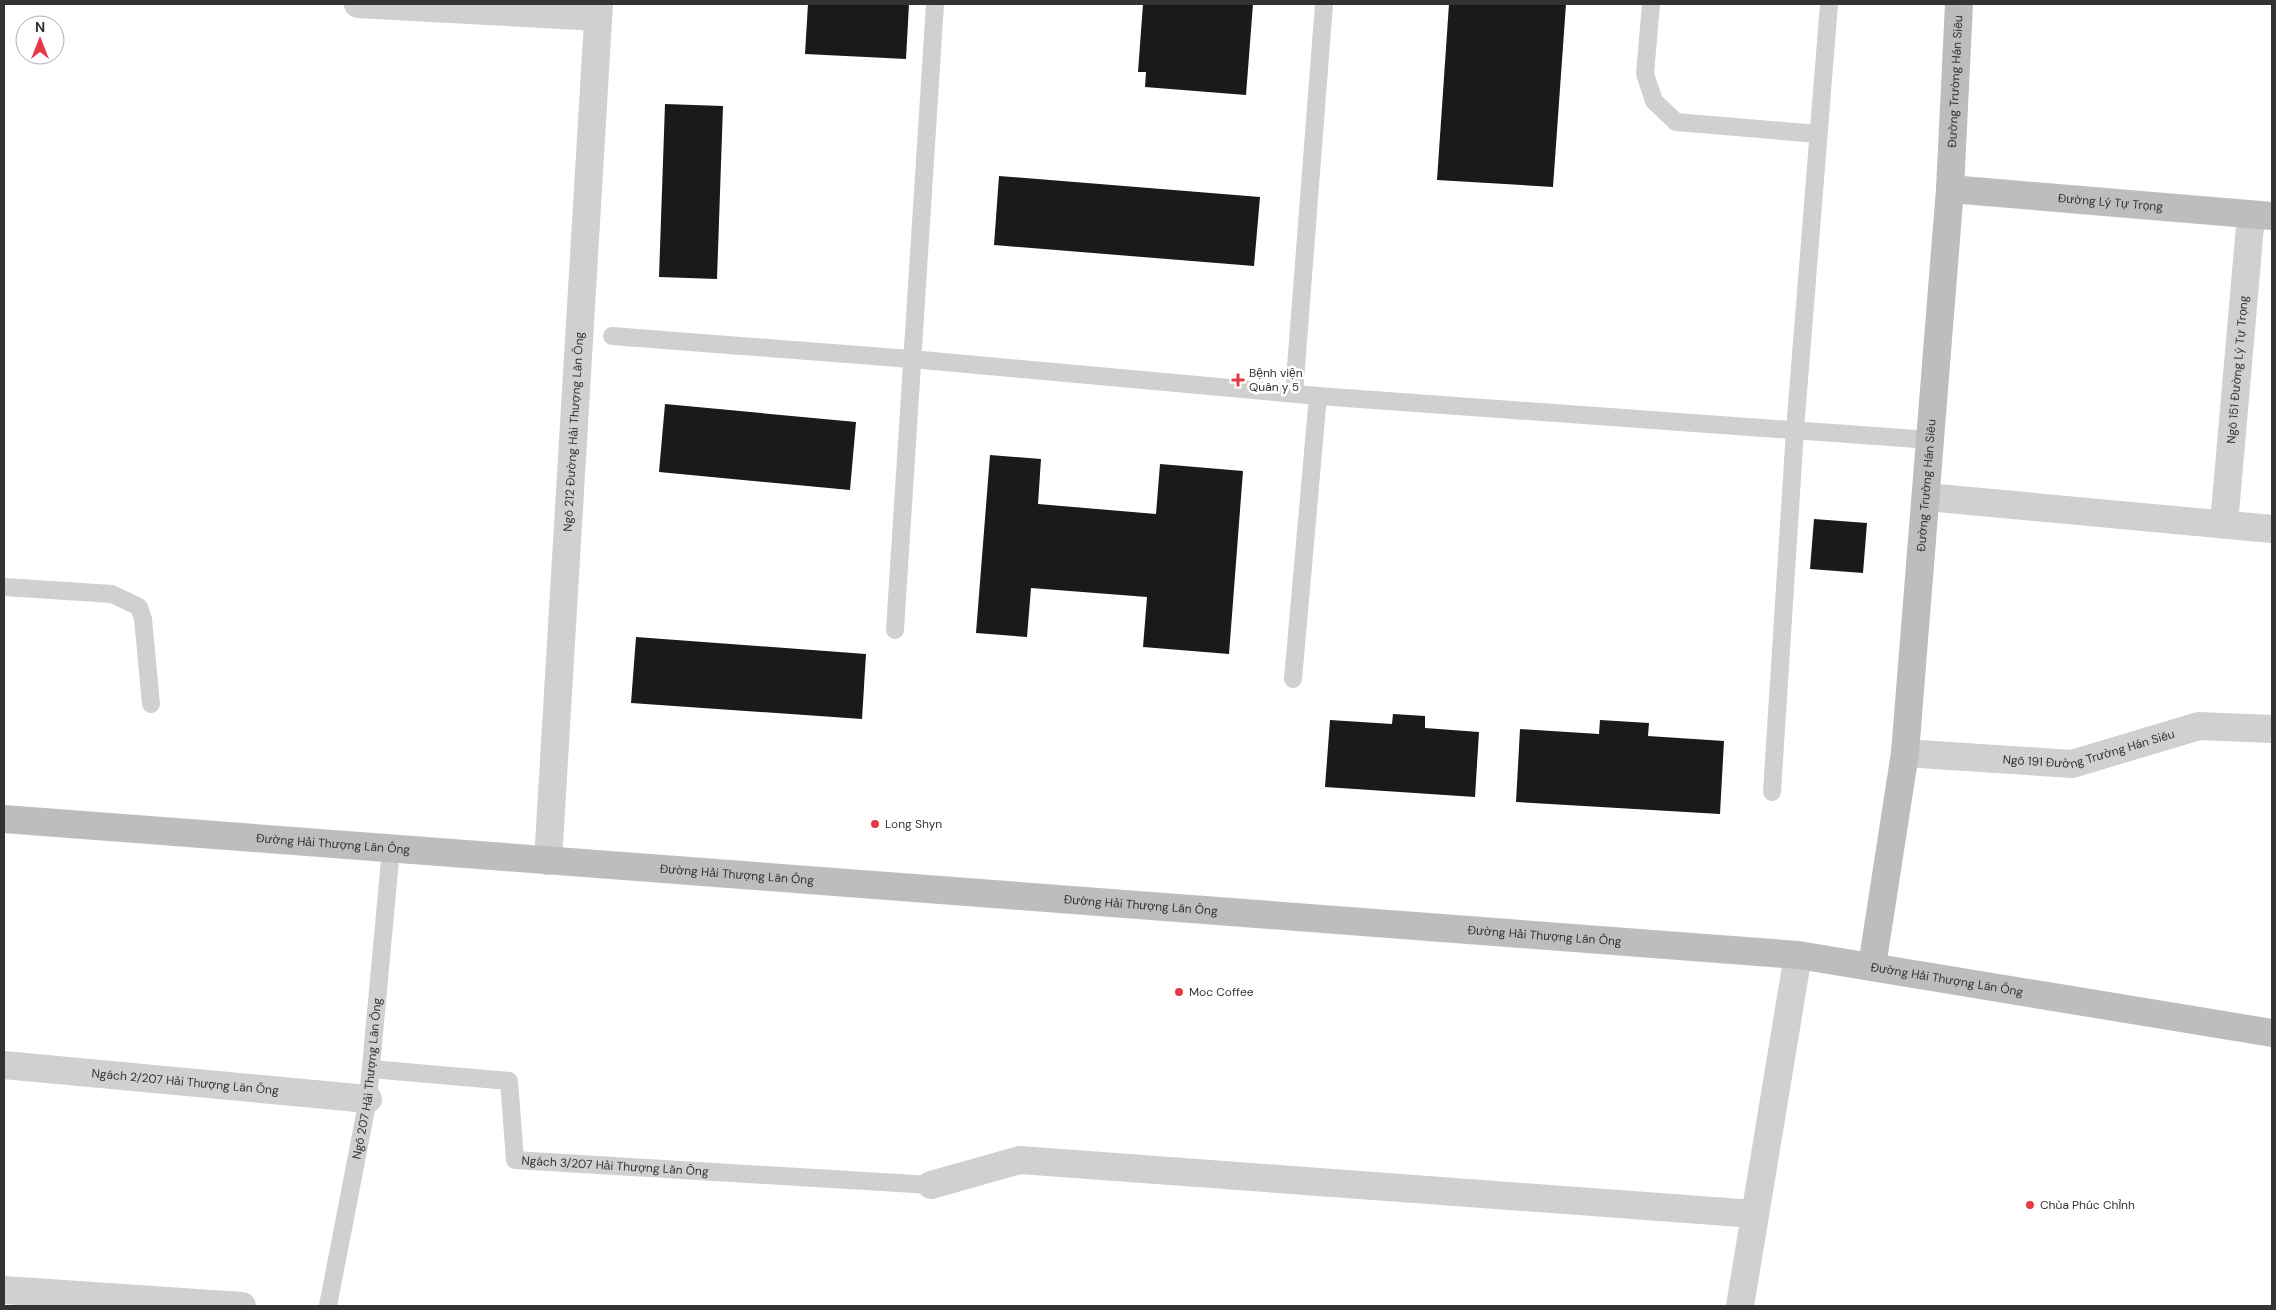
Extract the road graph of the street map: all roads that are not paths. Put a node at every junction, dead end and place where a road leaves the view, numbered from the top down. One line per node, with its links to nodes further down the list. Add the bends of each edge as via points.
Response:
1 (358, 4): 7 (street)
2 (935, 4): 12 (lane)
3 (1324, 4): 13 (lane)
4 (1651, 4): 8 (lane, via 1645,74 1654,101 1676,122)
5 (1829, 4): 8 (lane)
6 (1959, 4): 9 (street, Đường Trường Hán Siêu)
7 (598, 10): 29 (street, Ngõ 212 Đường Hải Thượng Lãn Ông)
8 (1818, 134): 15 (lane)
9 (1950, 189): 10 (street, Đường Lý Tự Trọng); 16 (street, Đường Trường Hán Siêu)
10 (2262, 216): 18 (street, Ngõ 151 Đường Lý Tự Trọng)
11 (612, 336): 12 (lane)
12 (911, 359): 13 (lane); 21 (lane)
13 (1294, 393): 14 (lane)
14 (1318, 396): 15 (lane); 22 (lane)
15 (1795, 430): 16 (lane); 26 (lane)
16 (1931, 440): 17 (street, Đường Trường Hán Siêu)
17 (1927, 497): 18 (street); 25 (street, Đường Trường Hán Siêu)
18 (2224, 524): 19 (street)
19 (2272, 529)
20 (4, 587): 23 (lane, via 112,594 139,607 143,618)
21 (895, 630)
22 (1293, 679)
23 (151, 704)
24 (2272, 729): 25 (street, Ngõ 191 Đường Trường Hán Siêu, via 2199,726 2072,764)
25 (1905, 753): 31 (street, Đường Trường Hán Siêu)
26 (1772, 792)
27 (4, 820): 28 (street, Đường Hải Thượng Lãn Ông)
28 (390, 849): 29 (street, Đường Hải Thượng Lãn Ông); 34 (lane, Ngõ 207 Hải Thượng Lãn Ông)
29 (548, 860): 30 (street, Đường Hải Thượng Lãn Ông)
30 (1798, 955): 31 (street, Đường Hải Thượng Lãn Ông); 37 (street)
31 (1872, 966): 32 (street, Đường Hải Thượng Lãn Ông)
32 (2272, 1033)
33 (4, 1065): 35 (street, Ngách 2/207 Hải Thượng Lãn Ông)
34 (371, 1069): 35 (lane, Ngõ 207 Hải Thượng Lãn Ông); 36 (lane, Ngách 3/207 Hải Thượng Lãn Ông, via 510,1081 515,1160)
35 (368, 1099): 40 (lane, Ngõ 207 Hải Thượng Lãn Ông)
36 (931, 1185): 37 (street, via 1020,1160)
37 (1754, 1214): 41 (street)
38 (4, 1290): 39 (street)
39 (242, 1306)
40 (328, 1306)
41 (1740, 1306)

